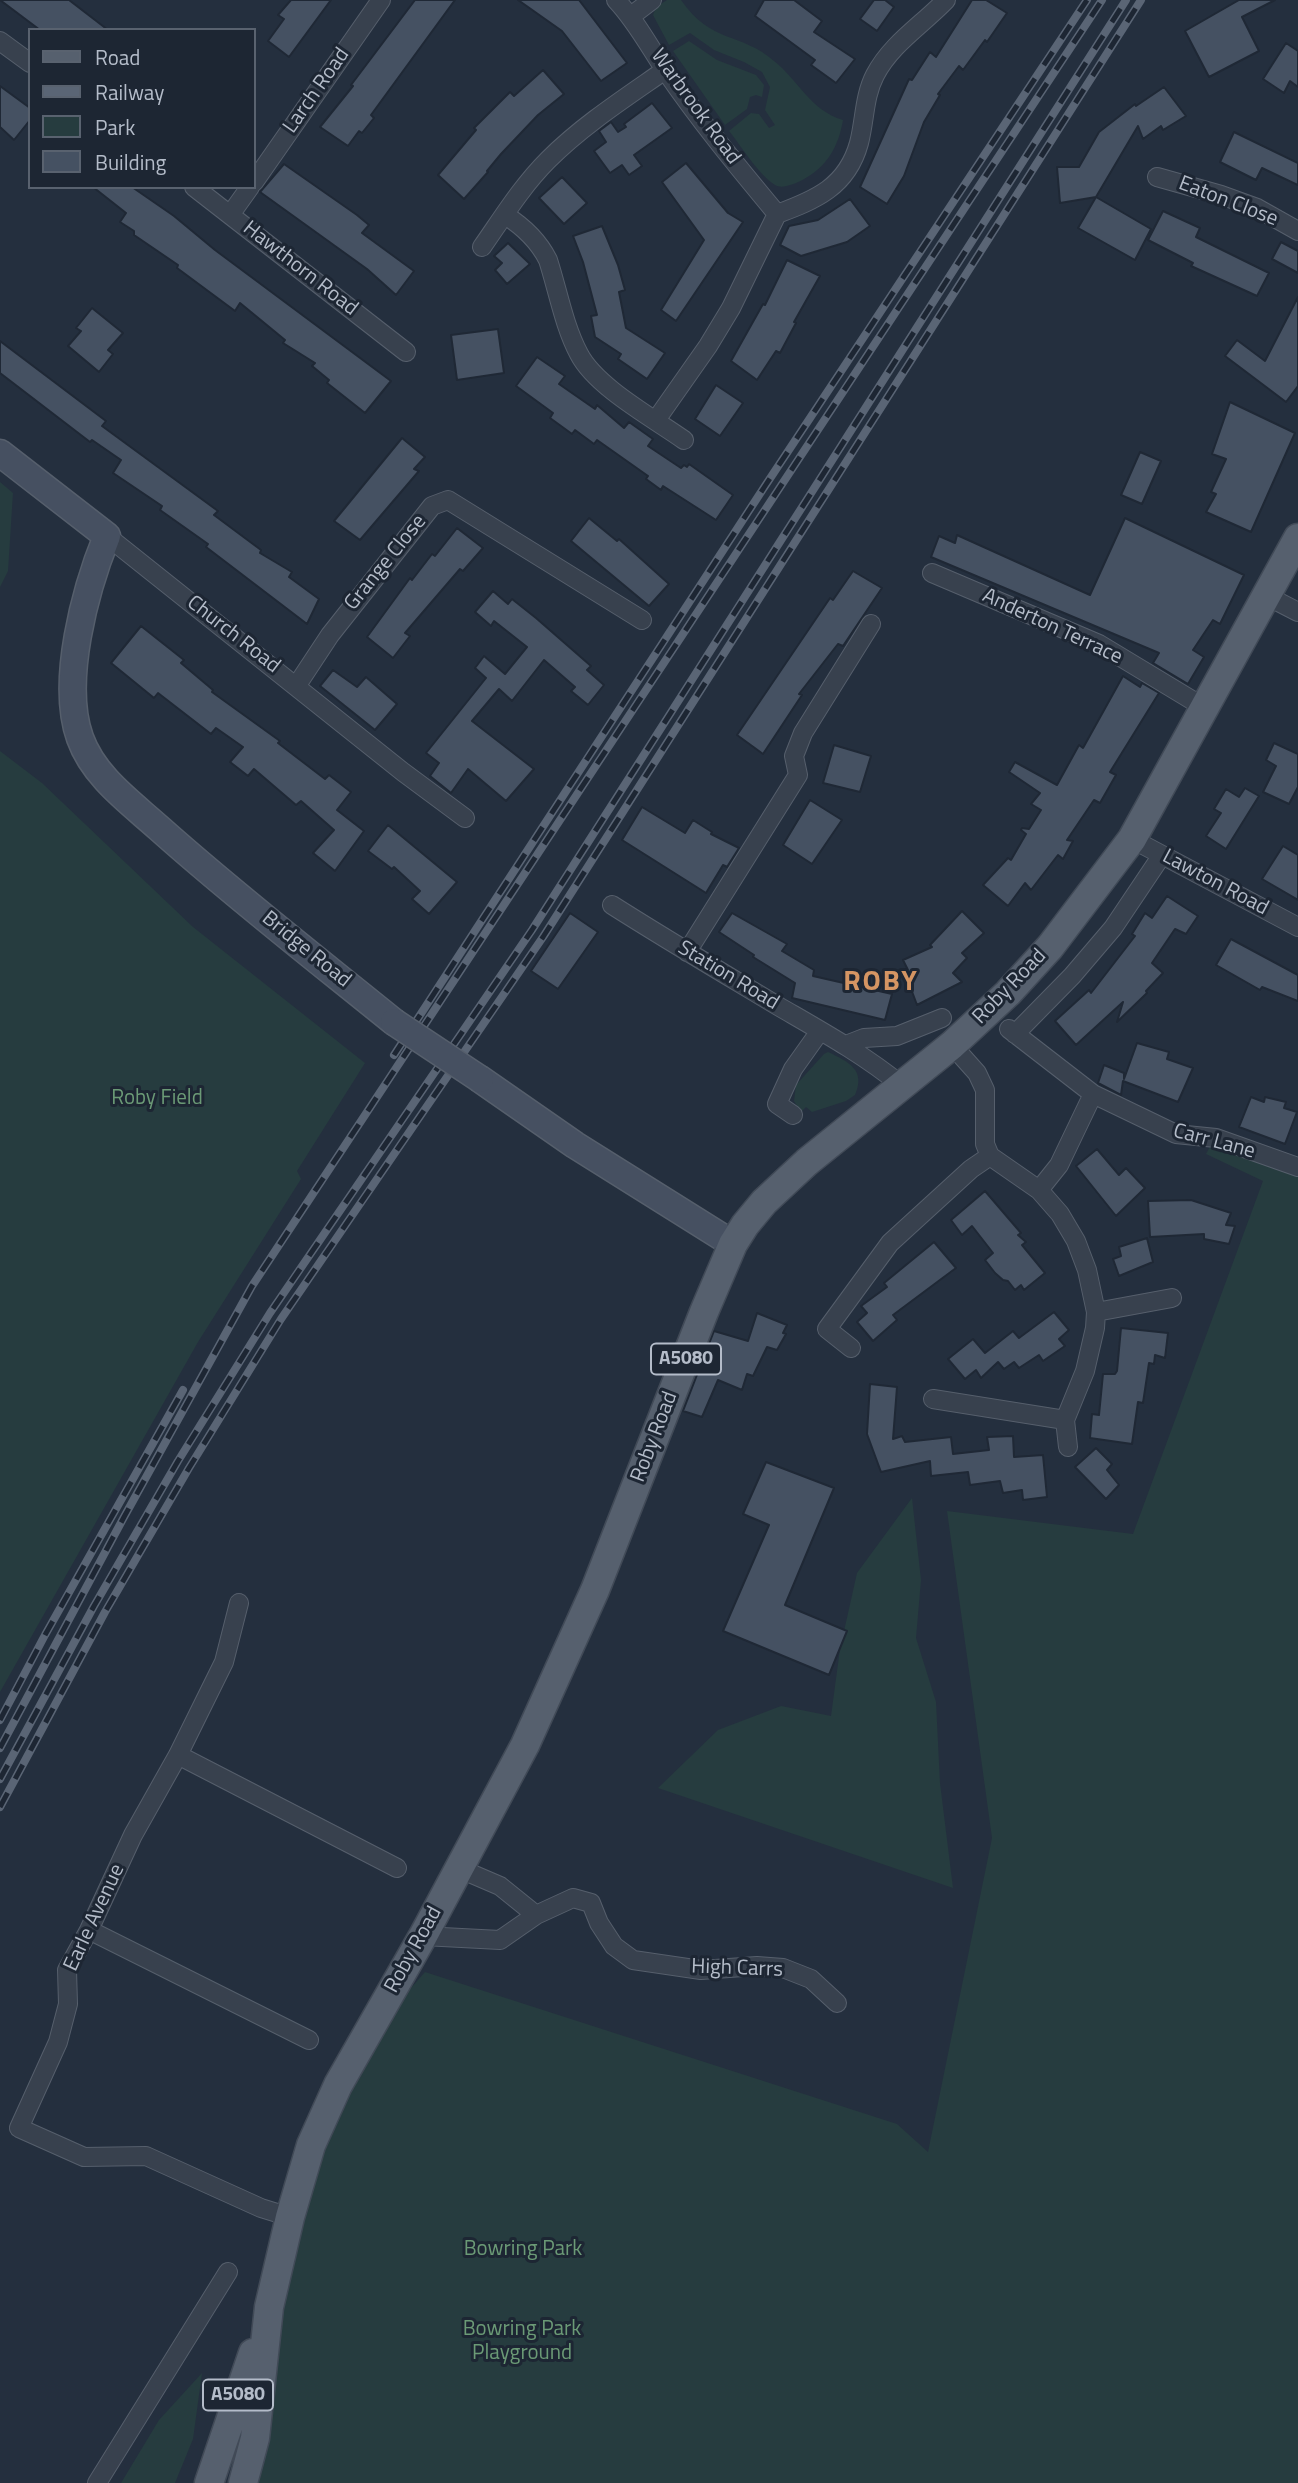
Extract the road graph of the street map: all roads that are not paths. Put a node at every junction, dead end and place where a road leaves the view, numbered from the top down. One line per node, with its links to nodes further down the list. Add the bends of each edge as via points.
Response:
1 (381, 0): 10 (street, Larch Road)
2 (616, 0): 5 (street, Warbrook Road)
3 (652, 0): 5 (street)
4 (946, 0): 13 (street, via 896,46 874,77 859,143 838,182 826,193)
5 (631, 16): 8 (street, Warbrook Road)
6 (0, 41): 7 (street)
7 (28, 62)
8 (665, 70): 13 (street, Warbrook Road); 15 (street, via 565,144 527,183)
9 (1157, 177): 16 (street, Eaton Close, via 1245,204)
10 (256, 179)
11 (197, 189): 14 (street, Hawthorn Road)
12 (249, 189): 14 (street)
13 (776, 214): 19 (street, via 709,346)
14 (230, 215): 18 (street, Hawthorn Road)
15 (505, 215): 17 (street); 19 (street, via 541,247 571,335 590,370)
16 (1298, 231)
17 (482, 247)
18 (405, 352)
19 (656, 420): 20 (street)
20 (684, 440)
21 (0, 453): 22 (street, Church Road)
22 (107, 536): 29 (street, Church Road); 47 (street, Bridge Road, bridge, via 72,673 79,736 109,783 195,860 394,1022 575,1145)
23 (1298, 538): 25 (main road, Roby Road / A5080)
24 (932, 573): 30 (street, Anderton Terrace, via 1099,644)
25 (1267, 596): 26 (street); 30 (main road, Roby Road / A5080)
26 (1298, 612)
27 (642, 620): 29 (street, Grange Close, via 448,500 432,506 330,635)
28 (871, 624): 36 (street, via 803,733 794,756 798,775)
29 (297, 685): 31 (street, Church Road)
30 (1205, 708): 32 (main road, Roby Road / A5080)
31 (465, 818)
32 (1132, 839): 33 (street, Lawton Road); 40 (main road, Roby Road / A5080, via 1050,947)
33 (1162, 855): 35 (street, Lawton Road); 42 (street, Carr Lane, via 1072,976 1012,1032)
34 (612, 905): 36 (street, Station Road)
35 (1298, 927)
36 (687, 952): 38 (street, Station Road)
37 (942, 1018): 39 (street, via 897,1036 864,1038)
38 (820, 1031): 39 (street, Station Road); 43 (street, via 793,1069 777,1104)
39 (846, 1045): 41 (street, Station Road)
40 (952, 1045): 41 (main road, Roby Road / A5080); 44 (street, via 977,1073 985,1090 985,1144)
41 (901, 1085): 47 (main road, Roby Road / A5080, via 764,1202)
42 (1093, 1094): 45 (street, Carr Lane, via 1176,1135 1216,1138); 46 (street, via 1059,1166)
43 (793, 1115)
44 (990, 1156): 46 (street); 50 (street, via 890,1243 850,1297 827,1329)
45 (1298, 1167)
46 (1039, 1190): 49 (street, via 1076,1241)
47 (733, 1244): 57 (main road, Roby Road / A5080, via 595,1590 525,1745)
48 (1172, 1298): 49 (street)
49 (1096, 1312): 52 (street, via 1086,1371)
50 (851, 1348)
51 (933, 1399): 52 (street)
52 (1065, 1420): 53 (street)
53 (1069, 1447)
54 (239, 1604): 55 (street, Earle Avenue, via 224,1662)
55 (178, 1755): 56 (street); 59 (street, Earle Avenue, via 133,1835)
56 (397, 1868)
57 (458, 1868): 58 (street, via 500,1886); 60 (main road, Roby Road / A5080)
58 (536, 1915): 60 (street, High Carrs, via 500,1940); 61 (street, High Carrs, via 573,1898 591,1903 614,1946 633,1960 701,1970 783,1968 811,1979)
59 (89, 1930): 62 (street); 63 (street, Earle Avenue, via 67,1969 68,2004 58,2042 19,2128 85,2157 146,2156)
60 (423, 1936): 63 (main road, Roby Road / A5080, via 323,2115)
61 (837, 2003)
62 (309, 2040)
63 (290, 2217): 65 (main road, Roby Road / A5080)
64 (228, 2272): 66 (street)
65 (269, 2307): 67 (main road, Roby Road / A5080); 68 (main road, Roby Road / A5080, via 254,2438)
66 (97, 2483)
67 (209, 2483)
68 (243, 2483)

